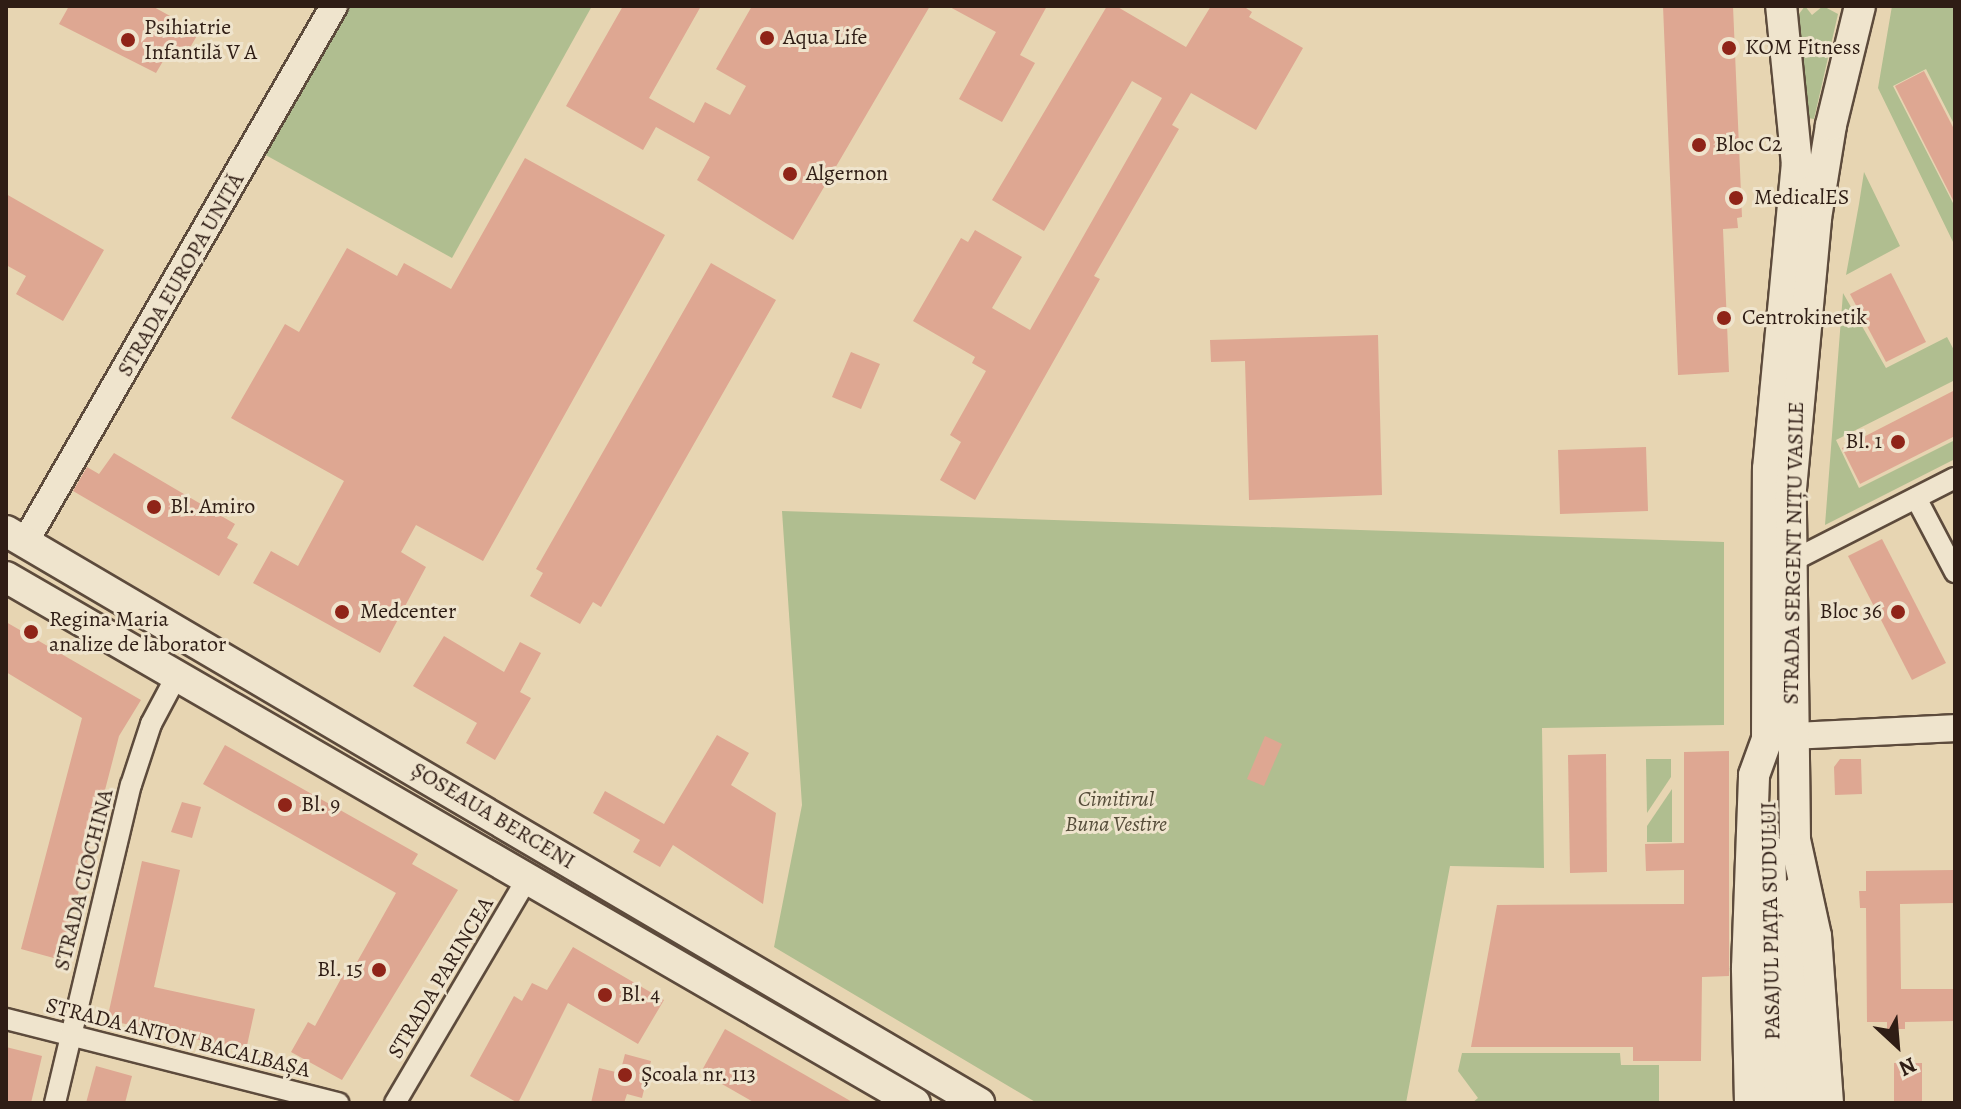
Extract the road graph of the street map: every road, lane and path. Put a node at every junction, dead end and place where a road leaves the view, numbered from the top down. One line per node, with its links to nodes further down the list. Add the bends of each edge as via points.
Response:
1 (334, 6): 6 (street, STRADA EUROPA UNITĂ)
2 (1781, 6): 12 (main road, STRADA SERGENT NIȚU VASILE, via 1797,147 1768,469)
3 (1860, 6): 7 (main road, STRADA SERGENT NIȚU VASILE, via 1831,125 1809,271 1794,421)
4 (1955, 478): 5 (street)
5 (1916, 498): 7 (street); 8 (street)
6 (16, 536): 13 (main road, ȘOSEAUA BERCENI)
7 (1790, 562): 12 (main road, STRADA SERGENT NIȚU VASILE)
8 (1955, 572)
9 (6, 577): 10 (main road, ȘOSEAUA BERCENI)
10 (177, 675): 14 (main road, ȘOSEAUA BERCENI); 18 (street, STRADA CIOCHINA, via 140,754)
11 (1955, 728): 12 (street)
12 (1780, 738): 15 (main road, STRADA SERGENT NIȚU VASILE); 24 (main road, STRADA SERGENT NIȚU VASILE, via 1754,775 1746,999); 25 (main road, PASAJUL PIAȚA SUDULUI)
13 (369, 742): 14 (main road); 23 (main road, ȘOSEAUA BERCENI)
14 (350, 774): 16 (main road, ȘOSEAUA BERCENI)
15 (1795, 840): 26 (main road, PASAJUL PIAȚA SUDULUI, via 1795,1001); 27 (main road, STRADA SERGENT NIȚU VASILE, via 1816,936)
16 (528, 877): 21 (street, STRADA PARINCEA); 22 (main road, ȘOSEAUA BERCENI)
17 (6, 1019): 18 (street, STRADA ANTON BACALBAȘA)
18 (71, 1035): 19 (street, STRADA CIOCHINA); 20 (street, STRADA ANTON BACALBAȘA)
19 (55, 1103)
20 (339, 1103)
21 (395, 1103)
22 (915, 1103)
23 (979, 1103)
24 (1750, 1103)
25 (1778, 1103)
26 (1802, 1103)
27 (1828, 1103)

